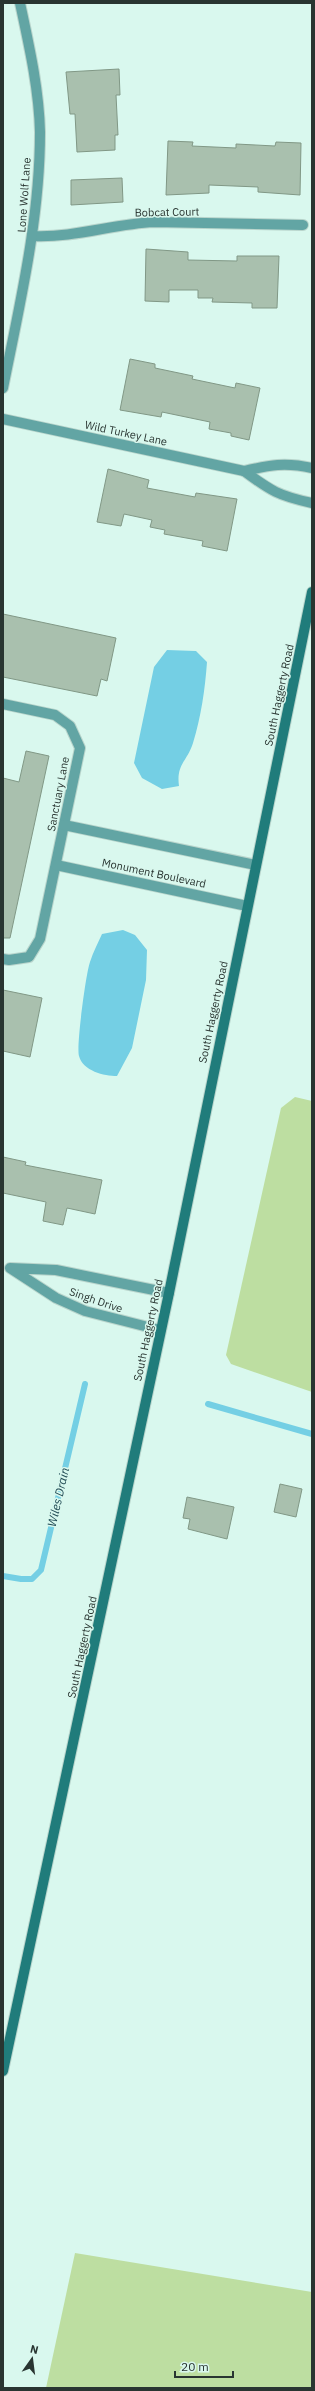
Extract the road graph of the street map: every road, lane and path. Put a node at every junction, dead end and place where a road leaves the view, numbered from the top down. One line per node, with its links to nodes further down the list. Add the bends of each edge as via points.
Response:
1 (20, 3): 3 (street, Lone Wolf Lane, via 32,59 40,131)
2 (303, 225): 3 (street, Bobcat Court, via 154,222 50,237)
3 (33, 236): 4 (street, Lone Wolf Lane)
4 (3, 388)
5 (3, 419): 7 (street, Wild Turkey Lane)
6 (312, 468): 7 (street, Wild Turkey Lane, via 275,464)
7 (244, 471): 8 (street, Wild Turkey Lane, via 272,492)
8 (312, 503)
9 (312, 592): 13 (main road, South Haggerty Road)
10 (3, 704): 11 (street, Sanctuary Lane, via 54,715 70,726 80,748)
11 (64, 825): 12 (street, Sanctuary Lane); 13 (street)
12 (56, 865): 14 (street, Monument Boulevard); 15 (street, Sanctuary Lane, via 40,939 29,957)
13 (256, 865): 14 (main road, South Haggerty Road)
14 (247, 906): 17 (main road, South Haggerty Road)
15 (3, 959)
16 (6, 1268): 17 (street, Singh Drive, via 56,1270); 18 (street, Singh Drive, via 56,1298 85,1311)
17 (168, 1292): 18 (main road, South Haggerty Road)
18 (160, 1330): 19 (main road, South Haggerty Road)
19 (5, 2050): 20 (main road, South Haggerty Road)
20 (3, 2071)

